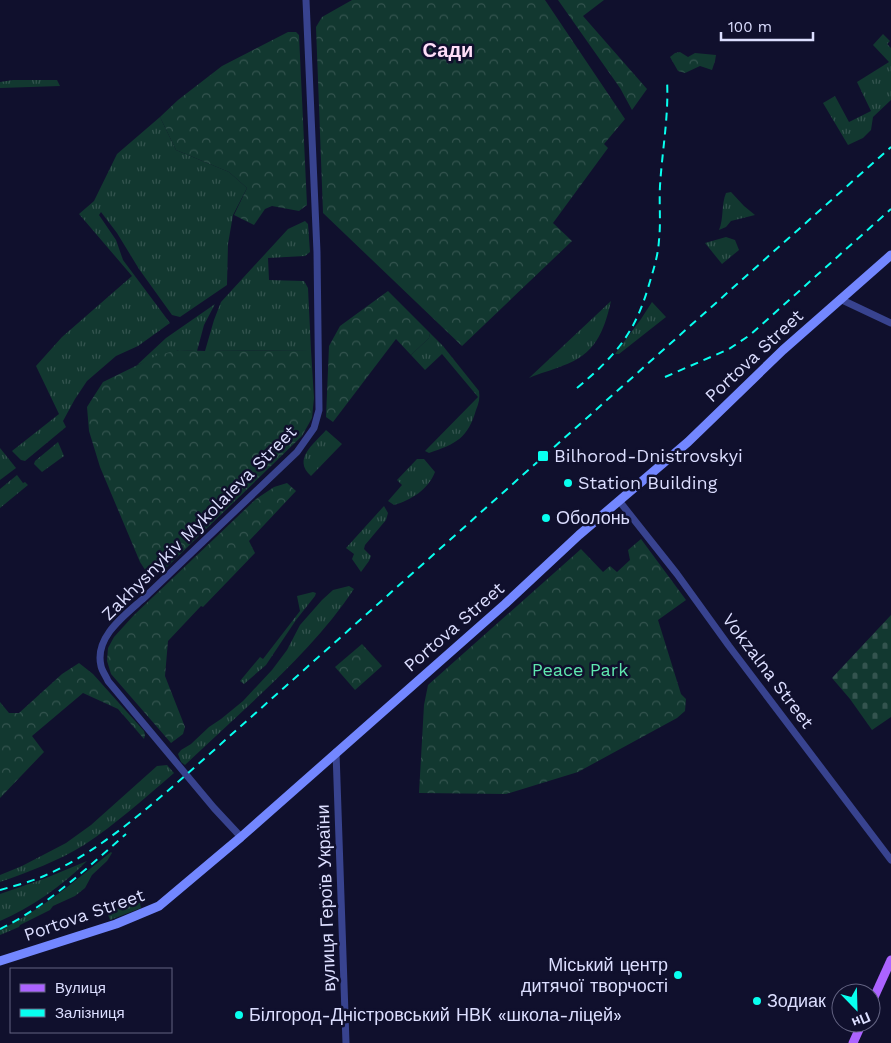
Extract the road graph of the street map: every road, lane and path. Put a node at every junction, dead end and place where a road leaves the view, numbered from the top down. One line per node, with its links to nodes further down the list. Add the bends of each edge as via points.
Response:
1 (306, 0): 7 (street, Zakhysnykiv Mykolaieva Street, via 317,252 319,410 314,428 296,452 118,621 104,640 100,654 108,681)
2 (891, 255): 3 (main road, Portova Street)
3 (840, 299): 4 (street); 5 (main road, Portova Street)
4 (891, 323)
5 (620, 502): 6 (main road, Portova Street); 8 (street, Vokzalna Street)
6 (336, 752): 7 (main road, Portova Street); 12 (street, вулиця Героїв України)
7 (241, 837): 10 (main road, Portova Street, via 159,906 116,924)
8 (891, 860)
9 (891, 960): 11 (main road)
10 (0, 961)
11 (881, 983)
12 (346, 1043)

